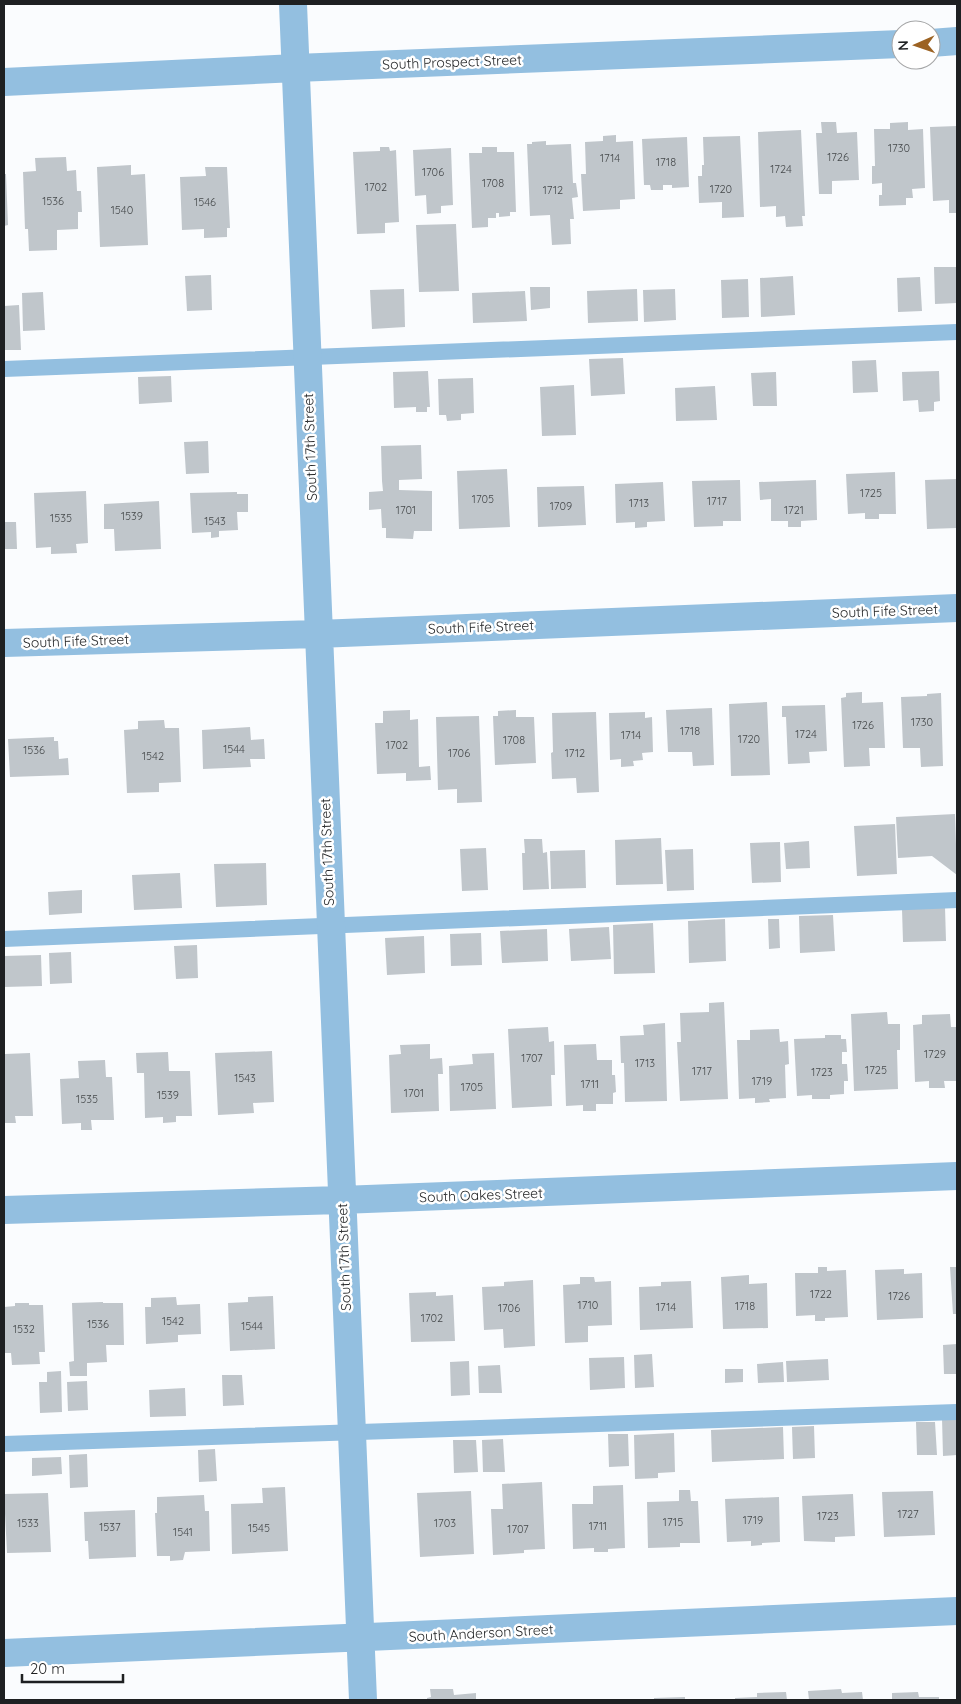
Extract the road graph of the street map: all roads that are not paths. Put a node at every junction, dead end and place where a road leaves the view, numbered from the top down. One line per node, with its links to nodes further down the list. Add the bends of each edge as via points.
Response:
1 (293, 4): 5 (street, South 17th Street)
2 (941, 42): 3 (street)
3 (957, 42)
4 (891, 44): 5 (street, South Prospect Street)
5 (296, 68): 6 (street, South Prospect Street); 8 (street, South 17th Street)
6 (4, 82)
7 (957, 332): 8 (lane)
8 (307, 357): 9 (lane); 11 (street, South 17th Street)
9 (4, 369)
10 (957, 608): 11 (street, South Fife Street)
11 (318, 634): 12 (street, South Fife Street); 14 (street, South 17th Street)
12 (4, 643)
13 (957, 900): 14 (lane)
14 (330, 926): 15 (lane); 17 (street, South 17th Street)
15 (4, 939)
16 (957, 1176): 17 (street, South Oakes Street)
17 (342, 1200): 18 (street, South Oakes Street); 20 (street, South 17th Street)
18 (4, 1210)
19 (957, 1412): 20 (lane)
20 (351, 1432): 21 (lane); 23 (street, South 17th Street)
21 (4, 1444)
22 (957, 1611): 23 (street, South Anderson Street)
23 (360, 1638): 24 (street, South Anderson Street); 25 (street, South 17th Street)
24 (4, 1653)
25 (363, 1700)

